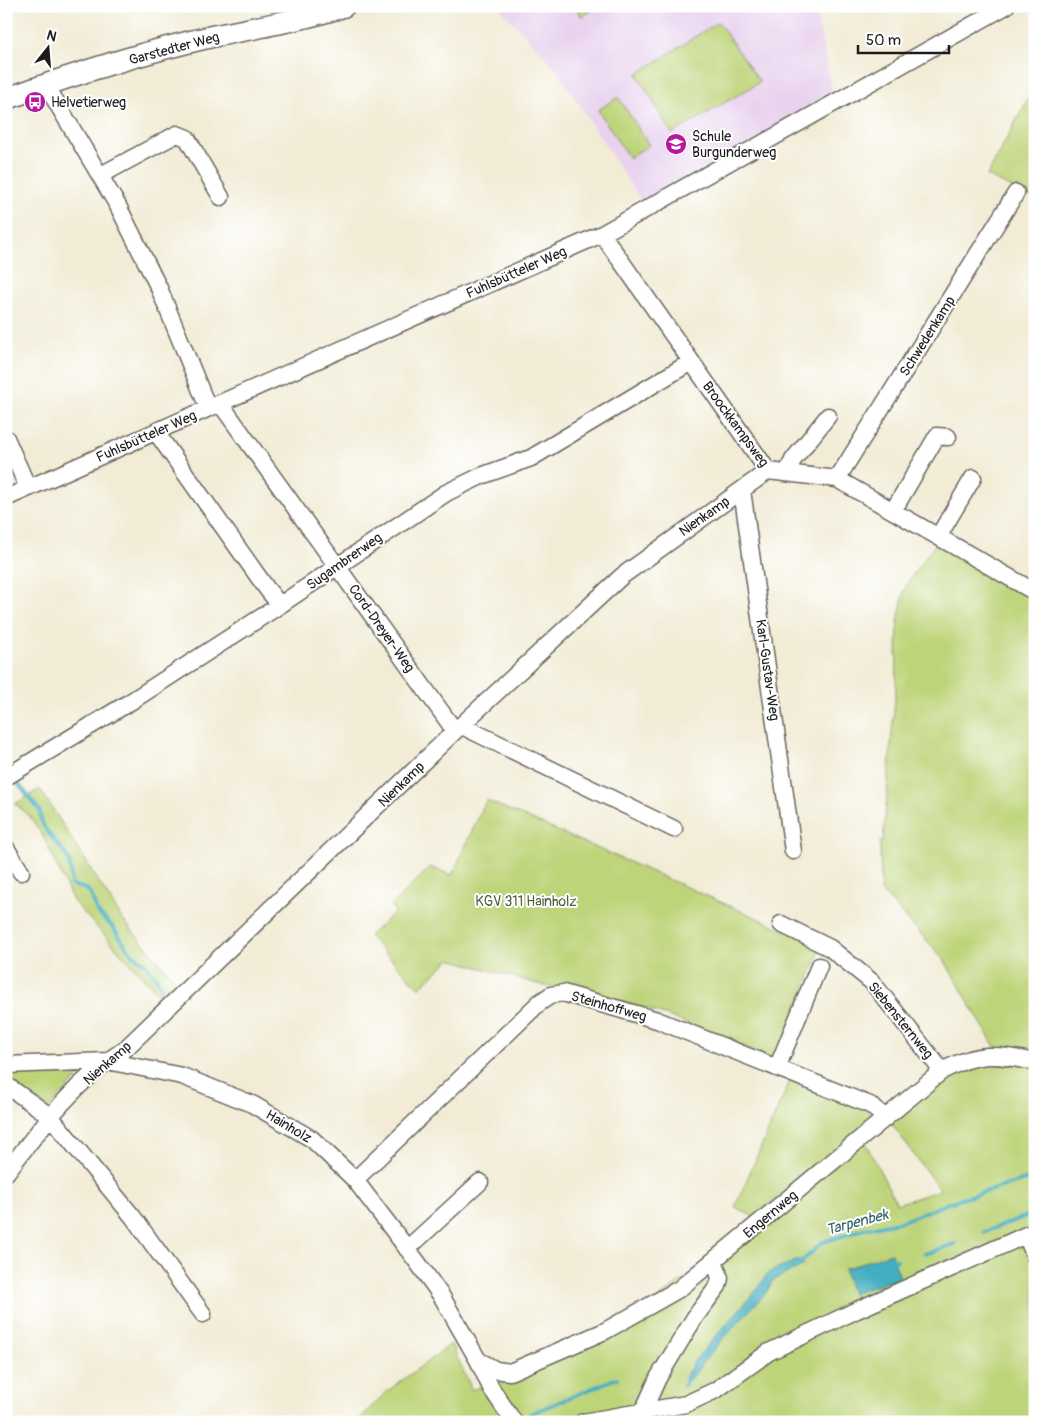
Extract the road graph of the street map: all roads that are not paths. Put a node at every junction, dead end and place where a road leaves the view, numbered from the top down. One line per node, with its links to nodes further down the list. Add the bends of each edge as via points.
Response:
1 (344, 6): 3 (main road, Garstedter Weg, via 314,16 196,41)
2 (1006, 6): 8 (street, Fuhlsbütteler Weg)
3 (46, 86): 4 (main road, Garstedter Weg); 5 (street)
4 (6, 98)
5 (101, 176): 7 (street, via 177,134 186,138); 10 (street, via 159,288)
6 (1016, 193): 18 (street, Schwedenkamp)
7 (222, 197)
8 (602, 234): 9 (street, Broockkampsweg); 10 (street, Fuhlsbütteler Weg)
9 (691, 362): 15 (street, Broockkampsweg); 24 (street, Sugambrerweg, via 531,458 446,493)
10 (214, 406): 12 (street, Fuhlsbütteler Weg); 24 (street, Cord-Dreyer-Weg)
11 (828, 416): 16 (street, via 792,460)
12 (156, 432): 19 (street, Fuhlsbütteler Weg); 26 (street)
13 (948, 437): 22 (street, via 937,436)
14 (6, 438): 19 (street)
15 (768, 471): 16 (street, Broockkampsweg); 20 (street, Nienkamp)
16 (787, 473): 18 (street, Broockkampsweg)
17 (973, 478): 23 (street)
18 (837, 479): 22 (street, Broockkampsweg)
19 (28, 488): 21 (street, Fuhlsbütteler Weg)
20 (742, 490): 27 (street, Nienkamp, via 622,576); 31 (street, Karl-Gustav-Weg)
21 (6, 498)
22 (894, 511): 23 (street, Broockkampsweg)
23 (938, 537): 25 (street, Broockkampsweg)
24 (337, 566): 26 (street, Sugambrerweg); 27 (street, Cord-Dreyer-Weg)
25 (1035, 592)
26 (280, 606): 28 (street, Sugambrerweg)
27 (458, 729): 29 (street, Cord-Dreyer-Weg); 35 (street, Nienkamp, via 125,1049)
28 (6, 777)
29 (674, 829)
30 (6, 848): 32 (street)
31 (794, 851)
32 (21, 872)
33 (781, 924): 39 (street, Siebensternweg, via 830,948 872,982)
34 (819, 966): 38 (street)
35 (107, 1061): 37 (street, Hainholz); 41 (street, Nienkamp); 44 (street, Hainholz, via 182,1076 252,1104 312,1139)
36 (1035, 1062): 39 (street, Engernweg, via 975,1056)
37 (6, 1065)
38 (777, 1068): 42 (street, Steinhoffweg, via 870,1105); 44 (street, Steinhoffweg, via 657,1020 563,994 551,995)
39 (942, 1071): 42 (street, Engernweg)
40 (6, 1085): 41 (street)
41 (50, 1116): 43 (street, Nienkamp); 50 (street, via 134,1217)
42 (886, 1118): 49 (street, Engernweg)
43 (6, 1173)
44 (355, 1180): 47 (street, Hainholz)
45 (480, 1182): 47 (street)
46 (1030, 1233): 48 (street); 52 (street, via 769,1352 716,1390 686,1404)
47 (407, 1249): 51 (street, Hainholz, via 442,1296)
48 (1035, 1257)
49 (714, 1260): 51 (street, Engernweg, via 679,1289 605,1331 510,1372 496,1370); 52 (street, via 720,1278 718,1286 658,1378)
50 (204, 1314)
51 (478, 1360): 53 (street, Hainholz, via 491,1388)
52 (644, 1409): 54 (street)
53 (514, 1422)
54 (583, 1422)

